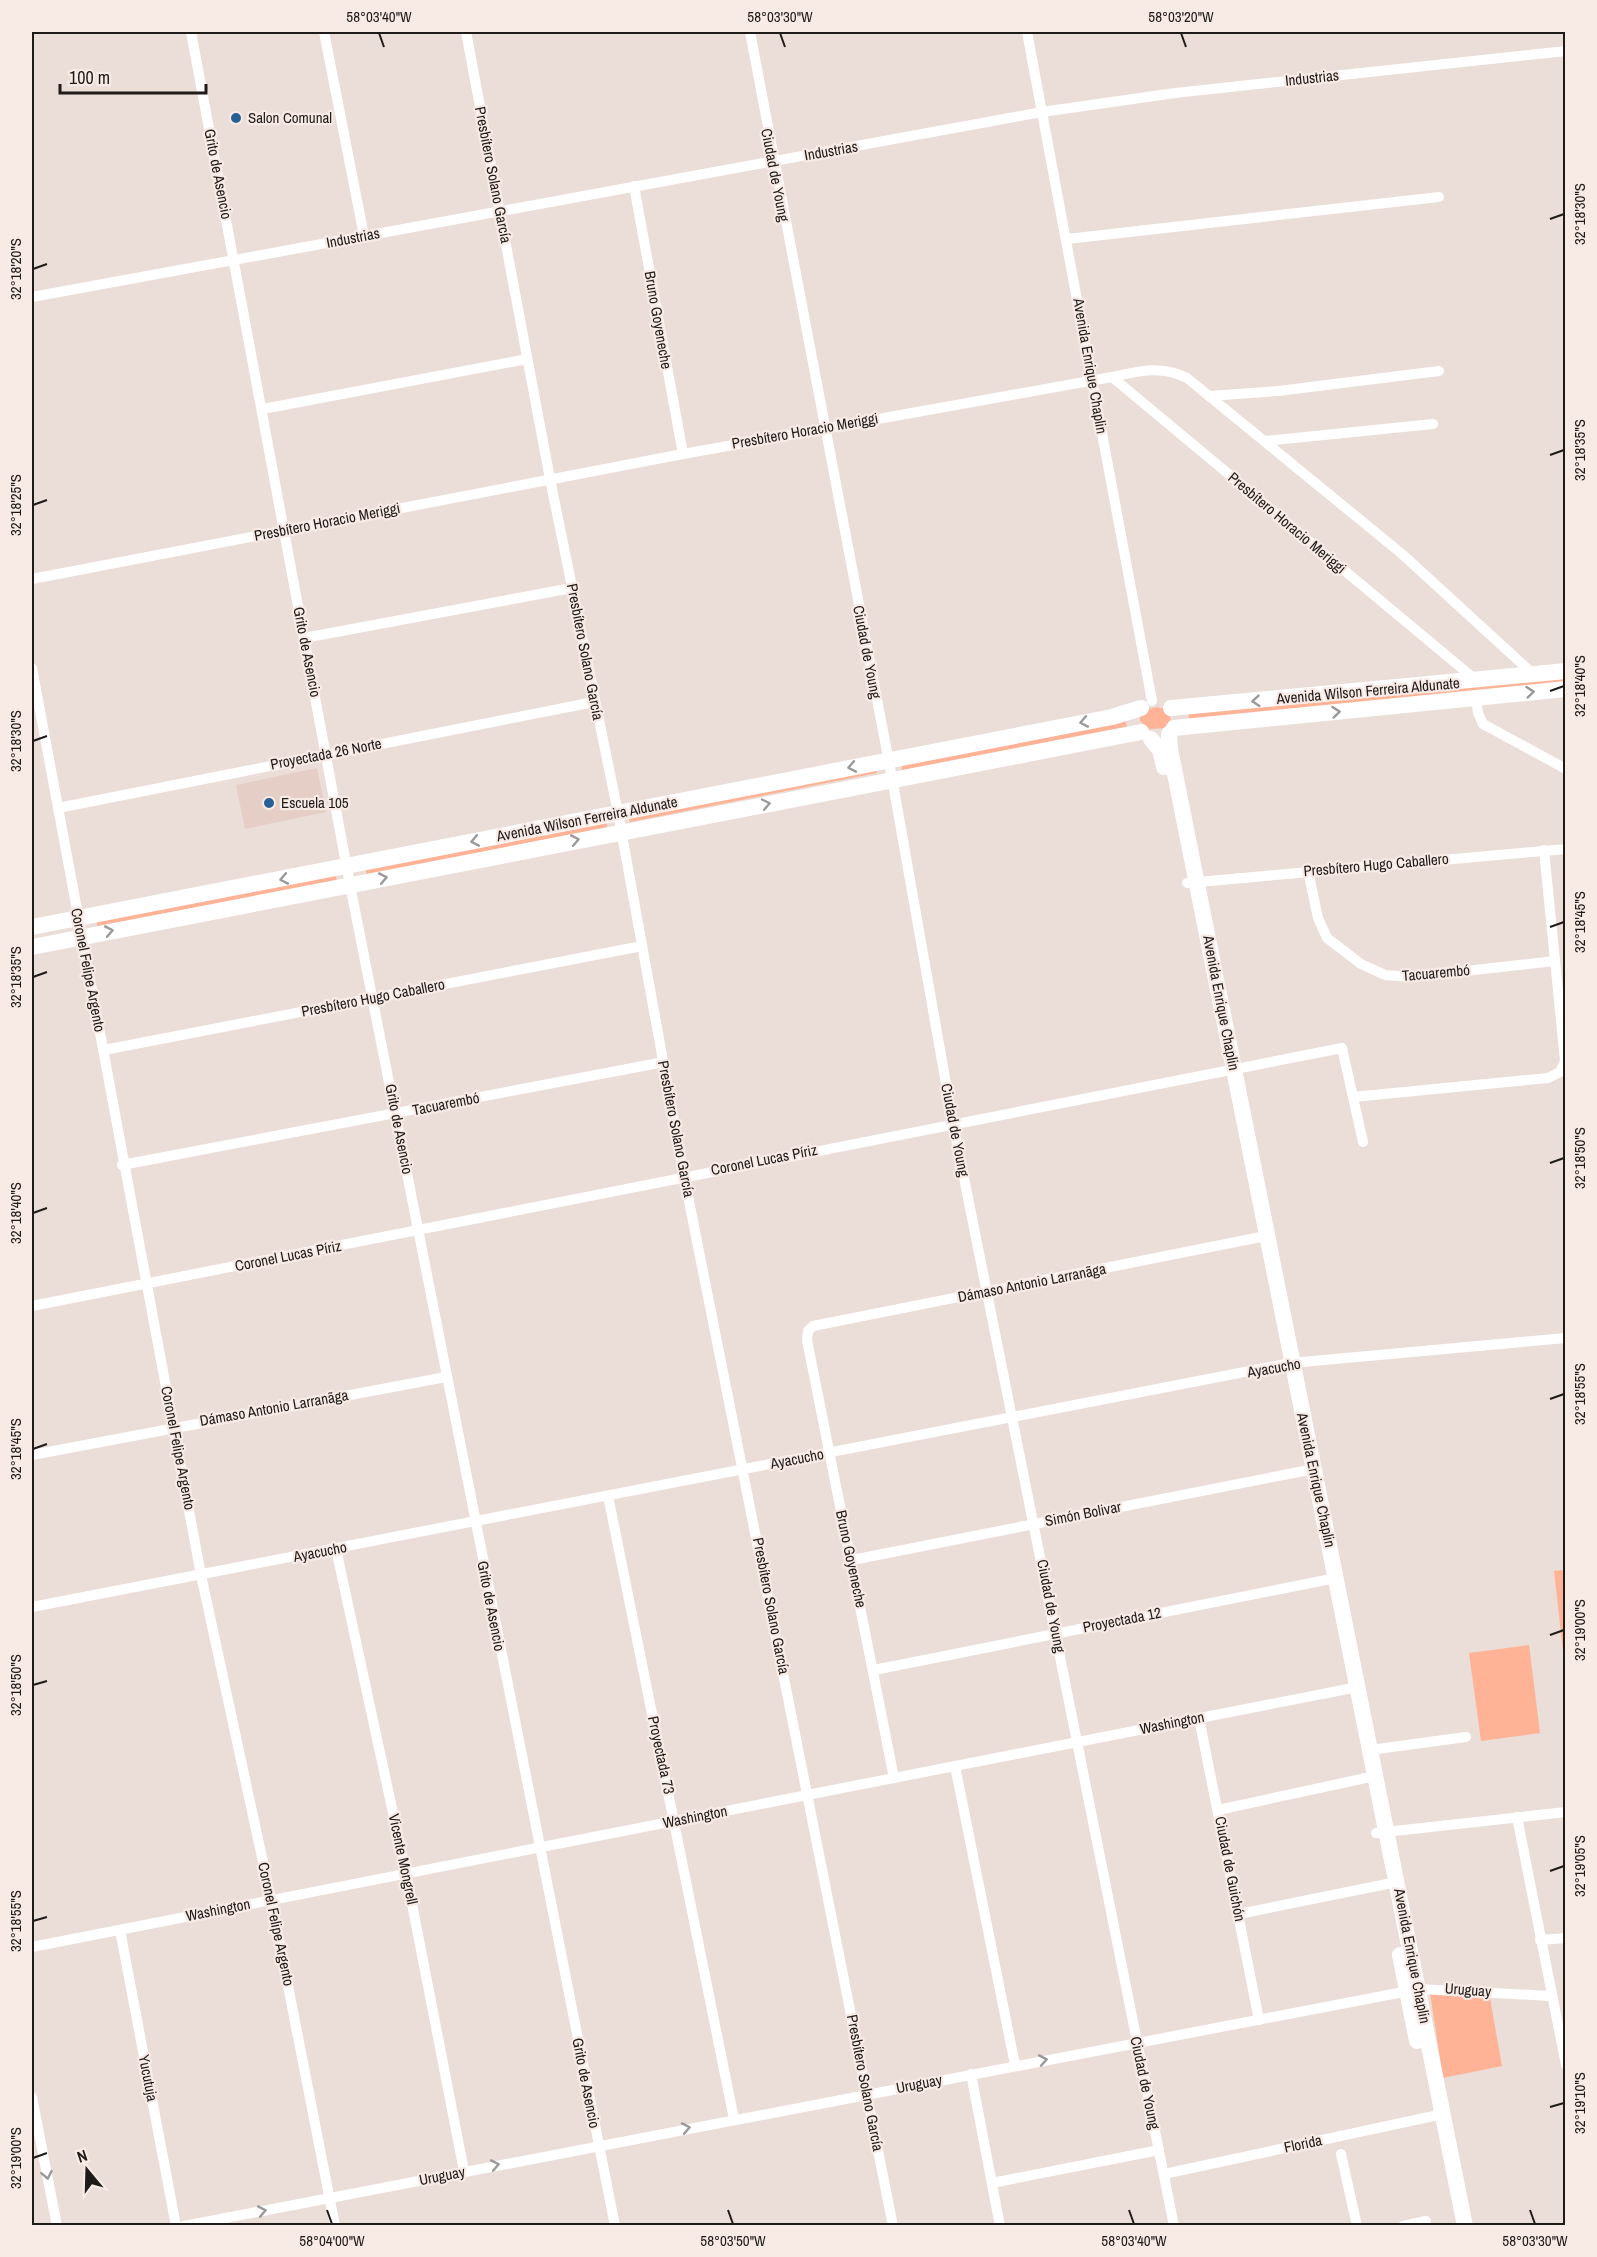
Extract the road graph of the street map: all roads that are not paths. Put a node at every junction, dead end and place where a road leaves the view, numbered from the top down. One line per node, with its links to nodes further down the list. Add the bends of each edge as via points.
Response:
1 (191, 32): 14 (street, Grito de Asencio)
2 (324, 32): 12 (street)
3 (466, 32): 11 (street, Presbítero Solano García)
4 (750, 32): 8 (street, Ciudad de Young)
5 (1027, 32): 7 (street, Avenida Enrique Chaplin)
6 (1566, 51): 7 (street, Industrias, via 1175,93)
7 (1042, 112): 8 (street, Industrias); 13 (street, Avenida Enrique Chaplin)
8 (773, 162): 9 (street, Industrias); 23 (street, Ciudad de Young)
9 (634, 186): 11 (street, Industrias); 25 (street, Bruno Goyeneche)
10 (1439, 197): 13 (street)
11 (499, 211): 12 (street, Industrias); 16 (street, Presbítero Solano García)
12 (364, 236): 14 (street, Industrias)
13 (1067, 239): 19 (street, Avenida Enrique Chaplin)
14 (235, 260): 15 (street, Industrias); 21 (street, Grito de Asencio)
15 (32, 297)
16 (527, 359): 21 (street); 26 (street, Presbítero Solano García)
17 (1439, 371): 20 (street)
18 (1112, 377): 19 (street, Presbítero Horacio Meriggi); 20 (street, via 1151,368 1173,371); 34 (street, Presbítero Horacio Meriggi)
19 (1092, 379): 23 (street, Presbítero Horacio Meriggi); 37 (street, Avenida Enrique Chaplin)
20 (1209, 396): 24 (street)
21 (263, 409): 27 (street, Grito de Asencio)
22 (1433, 424): 24 (street)
23 (824, 428): 25 (street, Presbítero Horacio Meriggi); 42 (street, Ciudad de Young)
24 (1265, 441): 33 (street, via 1402,554)
25 (683, 454): 26 (street, Presbítero Horacio Meriggi)
26 (550, 480): 27 (street, Presbítero Horacio Meriggi); 29 (street, Presbítero Solano García)
27 (284, 530): 28 (street, Presbítero Horacio Meriggi); 30 (street, Grito de Asencio)
28 (32, 579)
29 (572, 588): 30 (street); 36 (street, Presbítero Solano García)
30 (304, 638): 41 (street, Grito de Asencio)
31 (32, 668): 45 (street, Coronel Felipe Argento)
32 (1566, 671): 33 (street, Avenida Wilson Ferreira Aldunate)
33 (1533, 674): 34 (street, Avenida Wilson Ferreira Aldunate)
34 (1476, 689): 35 (street, Avenida Wilson Ferreira Aldunate, one-way to 35); 38 (street, Avenida Wilson Ferreira Aldunate, one-way to 38); 39 (street, Avenida Wilson Ferreira Aldunate, one-way to 34); 43 (street, via 1478,713 1484,724)
35 (1566, 689)
36 (594, 702): 41 (street, Proyectada 26 Norte); 46 (street, Presbítero Solano García)
37 (1147, 704): 38 (street, via 1163,702); 40 (street, via 1137,720); 42 (street, Avenida Wilson Ferreira Aldunate, one-way to 42, via 1112,717)
38 (1171, 708): 39 (street, via 1175,718)
39 (1172, 731): 40 (street, via 1161,739); 52 (street, Avenida Enrique Chaplin, via 1170,749)
40 (1146, 735): 44 (street, Avenida Wilson Ferreira Aldunate); 52 (street, Avenida Enrique Chaplin, via 1160,750)
41 (326, 754): 45 (street, Proyectada 26 Norte); 50 (street, Grito de Asencio)
42 (887, 760): 44 (street, Ciudad de Young); 46 (street, Avenida Wilson Ferreira Aldunate, one-way to 46)
43 (1566, 769)
44 (892, 778): 47 (street, Avenida Wilson Ferreira Aldunate, one-way to 44); 66 (street, Ciudad de Young)
45 (58, 808): 54 (street, Coronel Felipe Argento)
46 (618, 813): 47 (street, Presbítero Solano García); 50 (street, Avenida Wilson Ferreira Aldunate, one-way to 50)
47 (621, 831): 53 (street, Avenida Wilson Ferreira Aldunate, one-way to 47); 57 (street, Presbítero Solano García)
48 (1566, 849): 49 (street, Presbítero Hugo Caballero)
49 (1544, 850): 51 (street, Presbítero Hugo Caballero); 59 (street)
50 (347, 867): 53 (street, Grito de Asencio); 54 (street, Avenida Wilson Ferreira Aldunate, one-way to 54)
51 (1308, 871): 52 (street, Presbítero Hugo Caballero); 59 (street, Tacuarembó, via 1321,928 1327,938 1361,964 1385,975 1412,977)
52 (1193, 882): 63 (street, Avenida Enrique Chaplin)
53 (350, 885): 56 (street, Avenida Wilson Ferreira Aldunate, one-way to 53); 60 (street, Grito de Asencio)
54 (78, 918): 55 (street, Avenida Wilson Ferreira Aldunate); 56 (street, Coronel Felipe Argento)
55 (32, 927)
56 (81, 937): 58 (street, Avenida Wilson Ferreira Aldunate); 61 (street, Coronel Felipe Argento)
57 (642, 946): 60 (street, Presbítero Hugo Caballero); 62 (street, Presbítero Solano García)
58 (32, 947)
59 (1555, 961): 64 (street, via 1565,1061 1560,1072 1548,1078)
60 (372, 998): 61 (street, Presbítero Hugo Caballero); 65 (street, Grito de Asencio)
61 (104, 1050): 68 (street, Coronel Felipe Argento)
62 (664, 1062): 65 (street, Tacuarembó); 69 (street, Presbítero Solano García)
63 (1228, 1069): 64 (street, Coronel Lucas Píriz, via 1342,1048); 66 (street, Coronel Lucas Píriz); 71 (street, Avenida Enrique Chaplin)
64 (1353, 1097): 67 (street, Coronel Lucas Píriz)
65 (395, 1113): 68 (street, Tacuarembó); 70 (street, Grito de Asencio)
66 (953, 1123): 69 (street, Coronel Lucas Píriz); 73 (street, Ciudad de Young)
67 (1363, 1142)
68 (122, 1165): 72 (street, Coronel Felipe Argento)
69 (684, 1176): 70 (street, Coronel Lucas Píriz); 83 (street, Presbítero Solano García)
70 (419, 1230): 72 (street, Coronel Lucas Píriz); 78 (street, Grito de Asencio)
71 (1262, 1237): 73 (street, Dámaso Antonio Larranãga); 77 (street, Avenida Enrique Chaplin)
72 (146, 1284): 74 (street, Coronel Lucas Píriz); 80 (street, Coronel Felipe Argento)
73 (987, 1292): 76 (street, Dámaso Antonio Larranãga, via 813,1326); 79 (street, Ciudad de Young)
74 (32, 1306)
75 (1566, 1338): 77 (street, Ayacucho)
76 (807, 1340): 81 (street, Bruno Goyeneche)
77 (1287, 1364): 79 (street, Ayacucho); 84 (street, Avenida Enrique Chaplin)
78 (446, 1377): 80 (street, Dámaso Antonio Larranãga); 86 (street, Grito de Asencio)
79 (1012, 1417): 81 (street, Ayacucho); 87 (street, Ciudad de Young)
80 (174, 1427): 82 (street, Dámaso Antonio Larranãga); 90 (street, Coronel Felipe Argento)
81 (829, 1453): 83 (street, Ayacucho); 89 (street, Bruno Goyeneche)
82 (32, 1455)
83 (744, 1469): 85 (street, Ayacucho); 103 (street, Presbítero Solano García)
84 (1309, 1470): 87 (street, Simón Bolivar); 91 (street, Avenida Enrique Chaplin)
85 (608, 1496): 86 (street, Ayacucho); 107 (street, Proyectada 73)
86 (474, 1521): 88 (street, Ayacucho); 109 (street, Grito de Asencio)
87 (1035, 1523): 89 (street, Simón Bolivar); 93 (street, Ciudad de Young)
88 (336, 1549): 90 (street, Ayacucho); 110 (street, Vicente Mongrell)
89 (852, 1560): 94 (street, Bruno Goyeneche)
90 (201, 1575): 92 (street, Ayacucho); 112 (street, Coronel Felipe Argento)
91 (1331, 1579): 93 (street, Proyectada 12); 95 (street, Avenida Enrique Chaplin)
92 (32, 1607)
93 (1057, 1632): 94 (street, Proyectada 12); 98 (street, Ciudad de Young)
94 (874, 1670): 102 (street, Bruno Goyeneche)
95 (1353, 1688): 96 (street, Washington); 99 (street, Avenida Enrique Chaplin); 101 (street, Avenida Enrique Chaplin)
96 (1199, 1718): 98 (street, Washington); 104 (street, Ciudad de Guichón)
97 (1466, 1737): 99 (street)
98 (1076, 1742): 100 (street, Washington); 121 (street, Ciudad de Young)
99 (1370, 1750): 101 (street, Avenida Enrique Chaplin)
100 (955, 1766): 102 (street, Washington); 123 (street)
101 (1370, 1777): 104 (street); 108 (street, Avenida Enrique Chaplin)
102 (894, 1778): 103 (street, Washington)
103 (809, 1795): 107 (street, Washington); 126 (street, Presbítero Solano García)
104 (1218, 1810): 113 (street, Ciudad de Guichón)
105 (1566, 1812): 106 (street)
106 (1517, 1817): 108 (street); 116 (street)
107 (674, 1821): 109 (street, Washington); 129 (street, Proyectada 73)
108 (1382, 1832): 111 (street, Avenida Enrique Chaplin)
109 (539, 1848): 110 (street, Washington); 130 (street, Grito de Asencio)
110 (406, 1873): 112 (street, Washington); 133 (street, Vicente Mongrell)
111 (1392, 1883): 113 (street); 118 (street, Avenida Enrique Chaplin)
112 (271, 1899): 114 (street, Washington); 136 (street, Coronel Felipe Argento)
113 (1239, 1914): 120 (street, Ciudad de Guichón)
114 (120, 1930): 117 (street, Washington); 139 (street, Yucutuja)
115 (1566, 1938): 116 (street)
116 (1540, 1940): 119 (street)
117 (32, 1947)
118 (1413, 1990): 119 (street, Uruguay); 120 (street, Uruguay); 128 (street, Avenida Enrique Chaplin)
119 (1550, 1996): 122 (street)
120 (1259, 2020): 121 (street, Uruguay)
121 (1137, 2043): 123 (street, Uruguay, one-way to 121); 131 (street, Ciudad de Young)
122 (1564, 2044): 124 (street)
123 (1015, 2065): 125 (street, Uruguay)
124 (1566, 2065)
125 (971, 2074): 126 (street, Uruguay); 135 (street)
126 (867, 2094): 129 (street, Uruguay); 143 (street, Presbítero Solano García)
127 (32, 2100): 138 (street, one-way to 138)
128 (1438, 2116): 134 (street, Florida); 148 (street, Avenida Enrique Chaplin); 149 (street, Avenida Enrique Chaplin)
129 (734, 2119): 130 (street, Uruguay, one-way to 129)
130 (599, 2145): 133 (street, Uruguay, one-way to 130); 142 (street, Grito de Asencio)
131 (1159, 2150): 134 (street, Ciudad de Young); 135 (street)
132 (1341, 2154): 146 (street)
133 (464, 2171): 136 (street, Uruguay)
134 (1164, 2174): 145 (street, Ciudad de Young)
135 (992, 2183): 144 (street)
136 (331, 2198): 140 (street, Uruguay, one-way to 136); 141 (street, Coronel Felipe Argento)
137 (1426, 2221): 147 (street)
138 (57, 2226)
139 (177, 2226)
140 (184, 2226)
141 (335, 2226)
142 (615, 2226)
143 (893, 2226)
144 (1000, 2226)
145 (1174, 2226)
146 (1357, 2226)
147 (1404, 2226)
148 (1454, 2226)
149 (1465, 2226)

